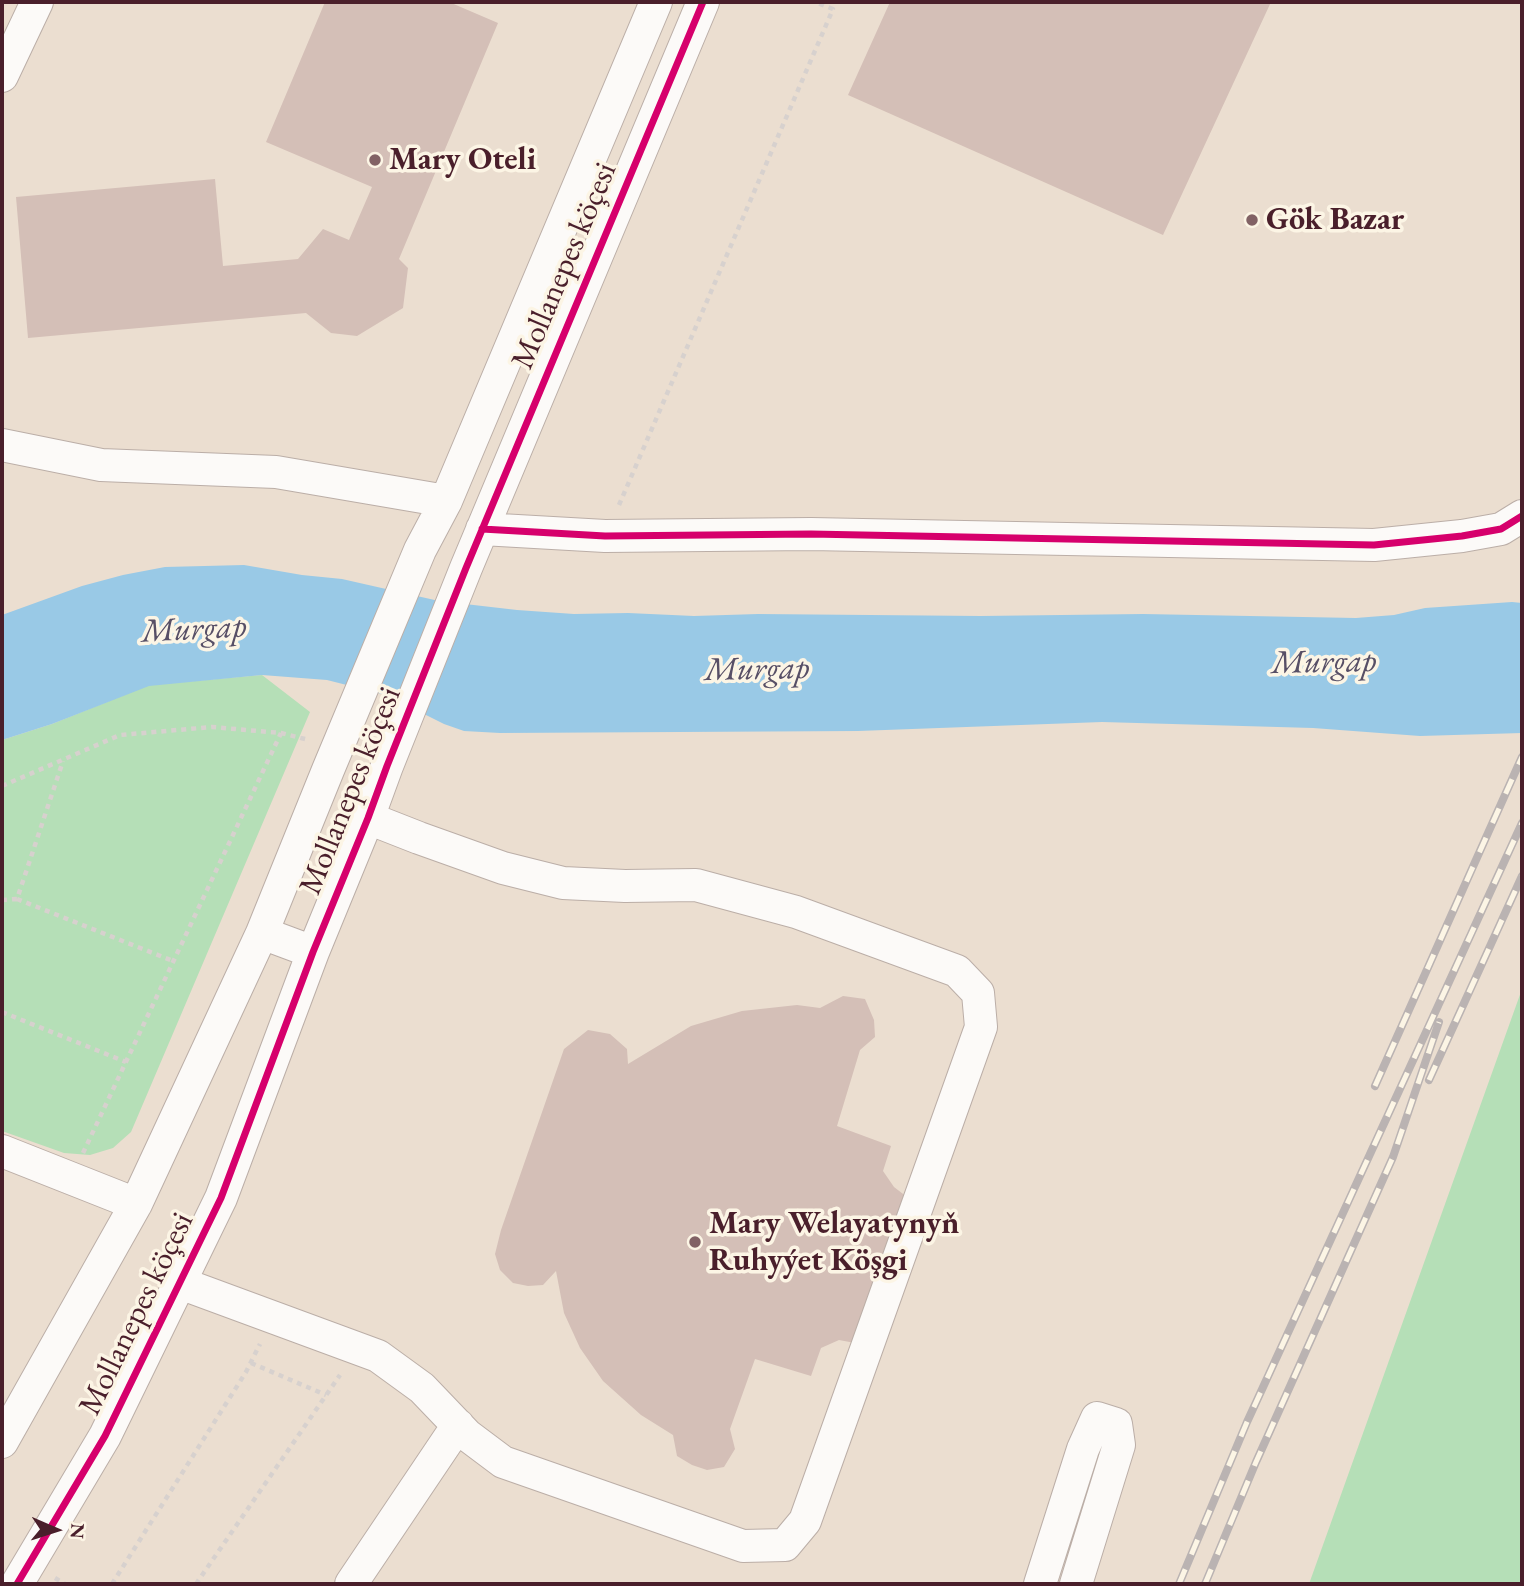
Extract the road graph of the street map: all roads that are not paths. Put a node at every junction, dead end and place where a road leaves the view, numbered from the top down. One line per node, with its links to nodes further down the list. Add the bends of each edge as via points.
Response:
1 (37, 2): 4 (street)
2 (656, 2): 6 (street, Mollanepes köçesi)
3 (703, 2): 8 (street, Mollanepes köçesi)
4 (2, 76)
5 (2, 445): 6 (street, via 101,466 276,472)
6 (446, 501): 10 (street, Mollanepes köçesi, via 420,550)
7 (1522, 516): 8 (street, via 1501,529 1374,545 811,534 605,536)
8 (482, 529): 9 (street, Mollanepes köçesi)
9 (368, 818): 11 (street, Mollanepes köçesi); 15 (street, via 503,868 563,884 696,885 796,912 957,971 978,993 981,1027 805,1521 785,1545 743,1546 503,1462)
10 (262, 933): 11 (street); 13 (street, Mollanepes köçesi)
11 (313, 952): 14 (street, Mollanepes köçesi, via 221,1198)
12 (2, 1151): 13 (street)
13 (136, 1205): 16 (street, Mollanepes köçesi)
14 (180, 1283): 15 (street, via 378,1356 422,1388); 17 (street, Mollanepes köçesi, via 105,1436)
15 (458, 1425): 18 (street)
16 (2, 1442)
17 (18, 1584)
18 (351, 1584)
19 (1040, 1584): 20 (street, via 1097,1418 1116,1424 1119,1445)
20 (1076, 1584)

